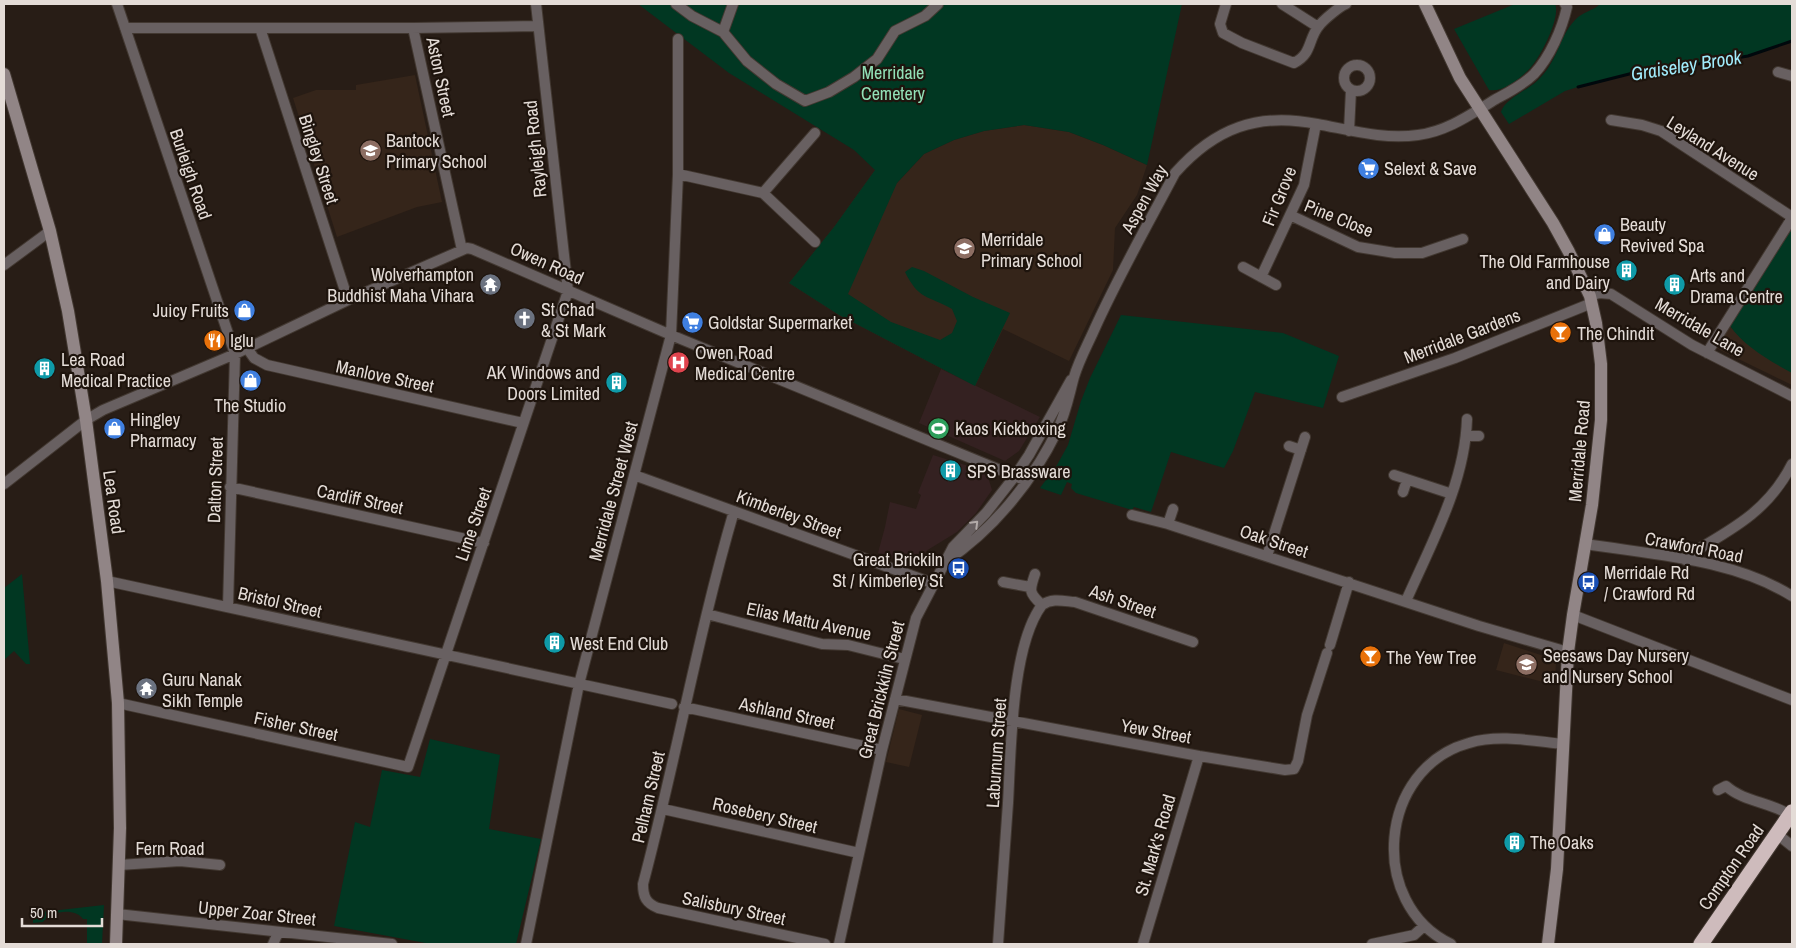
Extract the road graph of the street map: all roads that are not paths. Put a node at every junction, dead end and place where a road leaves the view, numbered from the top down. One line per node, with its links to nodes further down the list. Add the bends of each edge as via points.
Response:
1 (117, 4): 13 (street, Burleigh Road)
2 (536, 4): 11 (street, Rayleigh Road)
3 (676, 4): 16 (street)
4 (733, 4): 16 (street)
5 (938, 4): 16 (street, via 925,16 895,31 877,59 854,77 806,101 776,84 747,61)
6 (1226, 4): 12 (street, via 1220,24 1223,32 1294,63 1309,49)
7 (1282, 4): 12 (street)
8 (1342, 4): 12 (street)
9 (1425, 4): 22 (street, Merridale Road, via 1453,67)
10 (1565, 4): 22 (street, Aspen Way, via 1564,20 1537,70 1519,86)
11 (538, 26): 15 (street); 39 (street, Rayleigh Road)
12 (1318, 27)
13 (125, 28): 14 (street); 45 (street, Burleigh Road)
14 (260, 28): 15 (street); 40 (street, Bingley Street)
15 (414, 28): 34 (street, Aston Street)
16 (723, 32)
17 (678, 39): 27 (street, Merridale Street West)
18 (1778, 72): 20 (street)
19 (4, 74): 31 (street, Lea Road)
20 (1792, 76)
21 (1351, 90): 25 (street)
22 (1478, 109): 25 (street, Aspen Way, via 1456,124 1418,135 1385,136); 41 (street, Merridale Road, via 1553,224)
23 (1611, 120): 30 (street, Leyland Avenue, via 1660,131)
24 (1316, 124): 25 (street, Aspen Way); 29 (street, Fir Grove, via 1304,185); 46 (street, Aspen Way, via 1278,119 1240,126 1188,158 1148,224)
25 (1349, 131)
26 (816, 134): 28 (street)
27 (678, 174): 28 (street); 42 (street, Merridale Street West)
28 (763, 193): 33 (street)
29 (1290, 215): 32 (street, Pine Close, via 1358,247 1395,253 1422,253); 37 (street, Fir Grove)
30 (1792, 218): 44 (street)
31 (50, 231): 35 (street); 50 (street, Lea Road, via 68,311)
32 (1463, 239)
33 (815, 242)
34 (462, 250): 39 (street, Owen Road, via 472,249 509,263); 40 (street)
35 (4, 266)
36 (1243, 267): 37 (street)
37 (1261, 277): 38 (street)
38 (1276, 285)
39 (568, 291): 42 (street, Owen Road); 51 (street, Lime Street)
40 (348, 300): 43 (street)
41 (1591, 300): 44 (street, Merridale Lane, via 1599,293 1611,294); 48 (street, Merridale Gardens, via 1455,358); 72 (street, Merridale Road, via 1602,392 1597,468)
42 (671, 336): 58 (street, Merridale Street West); 60 (street, Owen Road)
43 (247, 348): 45 (street); 51 (street, Manlove Street, via 254,358 267,365)
44 (1707, 353): 47 (street, Merridale Lane)
45 (235, 354): 50 (street, via 137,394); 64 (street, Dalton Street)
46 (1074, 375): 60 (street); 61 (street, Aspen Way, via 1057,431)
47 (1792, 396)
48 (1342, 397)
49 (1467, 419): 52 (street)
50 (86, 420): 63 (street); 77 (street, Lea Road)
51 (523, 423): 71 (street, Lime Street)
52 (1467, 436): 53 (street); 66 (street)
53 (1479, 436)
54 (1305, 437): 56 (street)
55 (1289, 446): 56 (street)
56 (1301, 450): 73 (street)
57 (1792, 464): 74 (street, via 1761,508)
58 (634, 475): 68 (street, Kimberley Street); 92 (street, Merridale Street West)
59 (1394, 475): 62 (street)
60 (1015, 476): 61 (street, Owen Road); 75 (street, one-way to 60, via 953,548)
61 (1027, 480): 75 (street, Great Brickkiln Street, via 1007,508)
62 (1407, 480): 65 (street); 66 (street)
63 (4, 484)
64 (230, 487): 71 (street, Cardiff Street); 85 (street, Dalton Street)
65 (1403, 492)
66 (1452, 494): 83 (street)
67 (1173, 509): 70 (street)
68 (734, 511): 80 (street, Kimberley Street); 86 (street)
69 (1132, 514): 70 (street, Oak Street)
70 (1168, 524): 73 (street, Oak Street)
71 (484, 543): 90 (street, Lime Street)
72 (1586, 544): 74 (street, Crawford Road); 87 (street, Merridale Road)
73 (1267, 556): 79 (street, Oak Street)
74 (1685, 560): 82 (street, Crawford Road, via 1748,574)
75 (945, 562): 80 (street, Great Brickkiln Street)
76 (1035, 574): 81 (street)
77 (107, 581): 85 (street, Bristol Street); 95 (street, Lea Road)
78 (1003, 582): 81 (street)
79 (1349, 582): 83 (street, Oak Street); 101 (street, Yew Street, via 1328,649 1318,668 1294,769)
80 (932, 583): 91 (street, Great Brickkiln Street, via 916,618)
81 (1030, 587): 84 (street, via 1032,596)
82 (1792, 596)
83 (1406, 601): 89 (street, Oak Street)
84 (1042, 605): 88 (street, Ash Street, via 1058,600 1075,602); 98 (street, Laburnum Street, via 1036,612 1023,649)
85 (228, 606): 90 (street, Bristol Street)
86 (707, 614): 91 (street, Elias Mattu Avenue, via 822,644 848,645); 97 (street)
87 (1572, 615): 89 (street, Merridale Road); 94 (street)
88 (1193, 642)
89 (1568, 652): 99 (street, Merridale Road)
90 (446, 655): 92 (street); 102 (street, Lime Street)
91 (904, 659): 93 (street, Great Brickkiln Street)
92 (579, 684): 96 (street); 118 (street, Merridale Street West)
93 (895, 698): 98 (street, Yew Street); 100 (street, Great Brickkiln Street)
94 (1792, 700)
95 (118, 703): 102 (street, Fisher Street); 109 (street, Lea Road)
96 (672, 704)
97 (684, 707): 100 (street, Ashland Street); 104 (street, Pelham Street)
98 (1013, 722): 101 (street, Yew Street); 121 (street, Laburnum Street)
99 (1563, 744): 113 (street, via 1489,739 1468,743 1446,753 1417,778 1396,821 1394,861 1404,897); 125 (street, Merridale Road, via 1557,869)
100 (882, 750): 108 (street, Great Brickkiln Street)
101 (1198, 756): 122 (street, St. Mark's Road)
102 (408, 767)
103 (1718, 790): 105 (street, via 1726,786 1737,794)
104 (663, 809): 108 (street, Rosebery Street); 111 (street, Pelham Street)
105 (1791, 813): 106 (highway, Compton Road)
106 (1777, 834): 107 (street); 126 (highway, Compton Road)
107 (1792, 846)
108 (859, 853): 120 (street, Great Brickkiln Street)
109 (119, 865): 110 (street, Fern Road, via 180,860); 112 (street, Lea Road)
110 (220, 865)
111 (643, 895): 119 (street, Salisbury Street, via 646,902 658,908)
112 (117, 914): 114 (street, Upper Zoar Street); 115 (street, Lea Road)
113 (1424, 926): 123 (street, via 1414,935); 124 (street)
114 (278, 933): 116 (street); 117 (street, Upper Zoar Street)
115 (116, 944)
116 (273, 944)
117 (392, 944)
118 (526, 944)
119 (825, 944)
120 (839, 944)
121 (998, 944)
122 (1144, 944)
123 (1372, 944)
124 (1451, 944)
125 (1548, 944)
126 (1700, 944)

